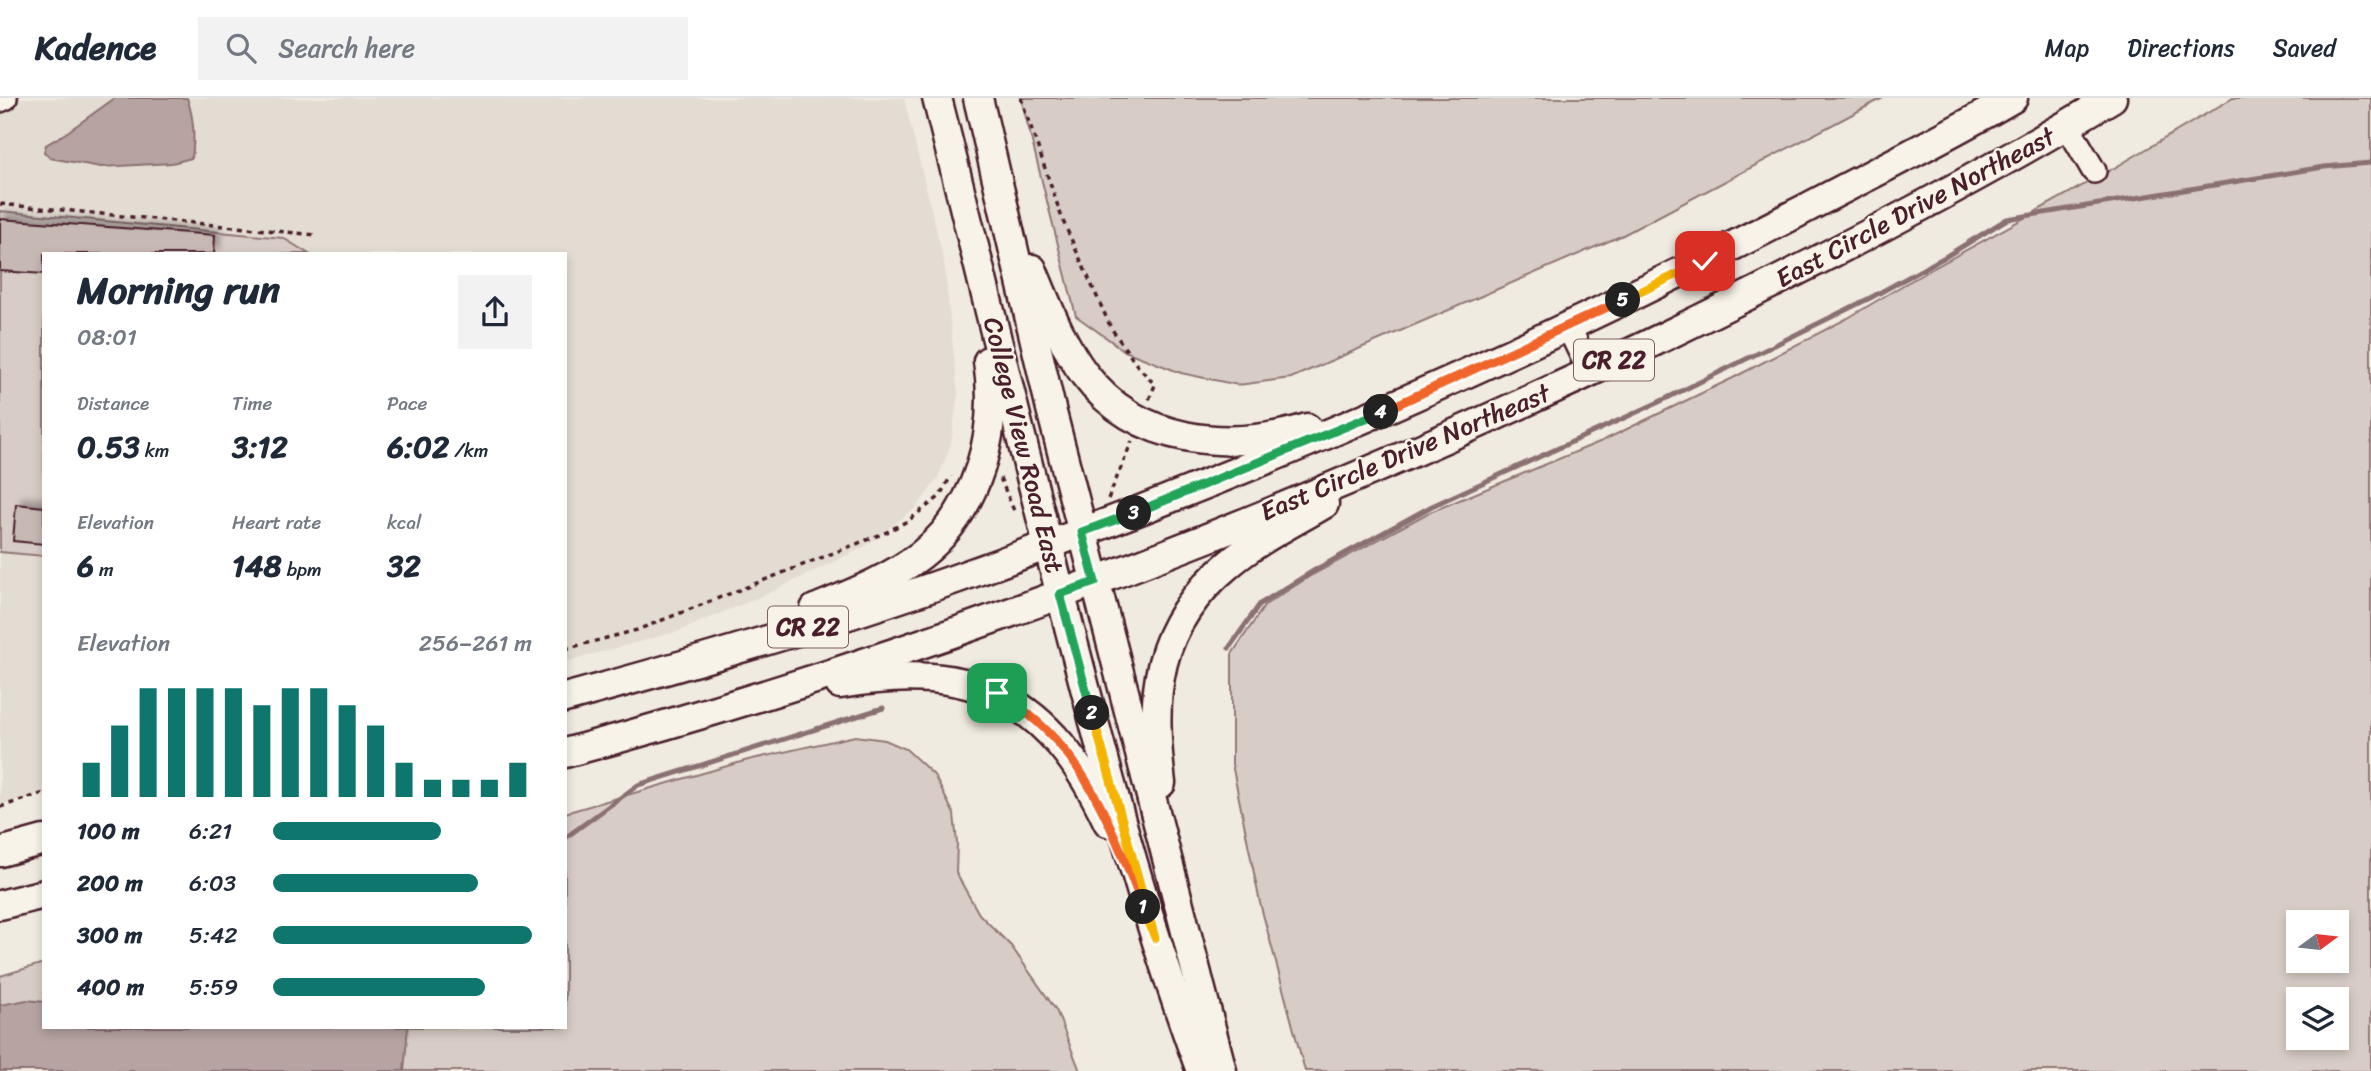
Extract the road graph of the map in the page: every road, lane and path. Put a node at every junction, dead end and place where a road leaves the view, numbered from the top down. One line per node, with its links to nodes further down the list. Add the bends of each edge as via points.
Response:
1 (5, 98): 7 (street)
2 (937, 98): 10 (main road, College View Road East)
3 (978, 98): 11 (main road, College View Road East)
4 (1021, 98): 17 (path, via 1063,221 1111,328 1155,385)
5 (2013, 98): 14 (main road, East Circle Drive Northeast / CR 22, via 1705,261)
6 (2112, 98): 8 (main road, East Circle Drive Northeast / CR 22)
7 (0, 100)
8 (2067, 125): 9 (street); 15 (main road, East Circle Drive Northeast / CR 22, via 1822,258)
9 (2094, 171)
10 (961, 192): 19 (main road, via 991,389); 22 (main road, College View Road East)
11 (1002, 196): 17 (main road, via 1073,358 1095,387); 21 (main road, College View Road East)
12 (0, 204): 13 (path)
13 (317, 235)
14 (1568, 326): 15 (street); 16 (main road, East Circle Drive Northeast / CR 22)
15 (1590, 372): 18 (main road, East Circle Drive Northeast / CR 22)
16 (1436, 388): 17 (main road, via 1300,430 1236,442 1199,440); 21 (main road, East Circle Drive Northeast / CR 22, via 1183,494)
17 (1141, 421): 21 (path, via 1106,504)
18 (1401, 458): 23 (main road, East Circle Drive Northeast / CR 22); 34 (main road, via 1230,563 1180,621 1161,669 1155,712)
19 (981, 467): 20 (path, via 1001,479); 25 (path, via 961,458 939,497 887,532 637,629); 26 (main road, via 953,522 918,557 839,598)
20 (1017, 517)
21 (1080, 523): 22 (main road, CR 22); 23 (main road, College View Road East)
22 (1047, 545): 24 (main road, College View Road East); 26 (main road, CR 22, via 846,615)
23 (1095, 582): 24 (main road, East Circle Drive Northeast / CR 22); 34 (main road, College View Road East)
24 (1060, 594): 28 (main road, CR 22); 37 (main road, College View Road East)
25 (567, 648)
26 (692, 662): 27 (main road, CR 22)
27 (567, 697)
28 (697, 716): 29 (main road, CR 22); 37 (main road, via 888,677 956,681 997,693 1047,729 1075,761 1120,847)
29 (567, 752)
30 (42, 794): 31 (path)
31 (0, 807)
32 (42, 841): 33 (main road)
33 (0, 852)
34 (1173, 887): 39 (main road, College View Road East)
35 (42, 894): 36 (main road)
36 (0, 905)
37 (1155, 938): 38 (main road, College View Road East)
38 (1201, 1071)
39 (1222, 1071)

